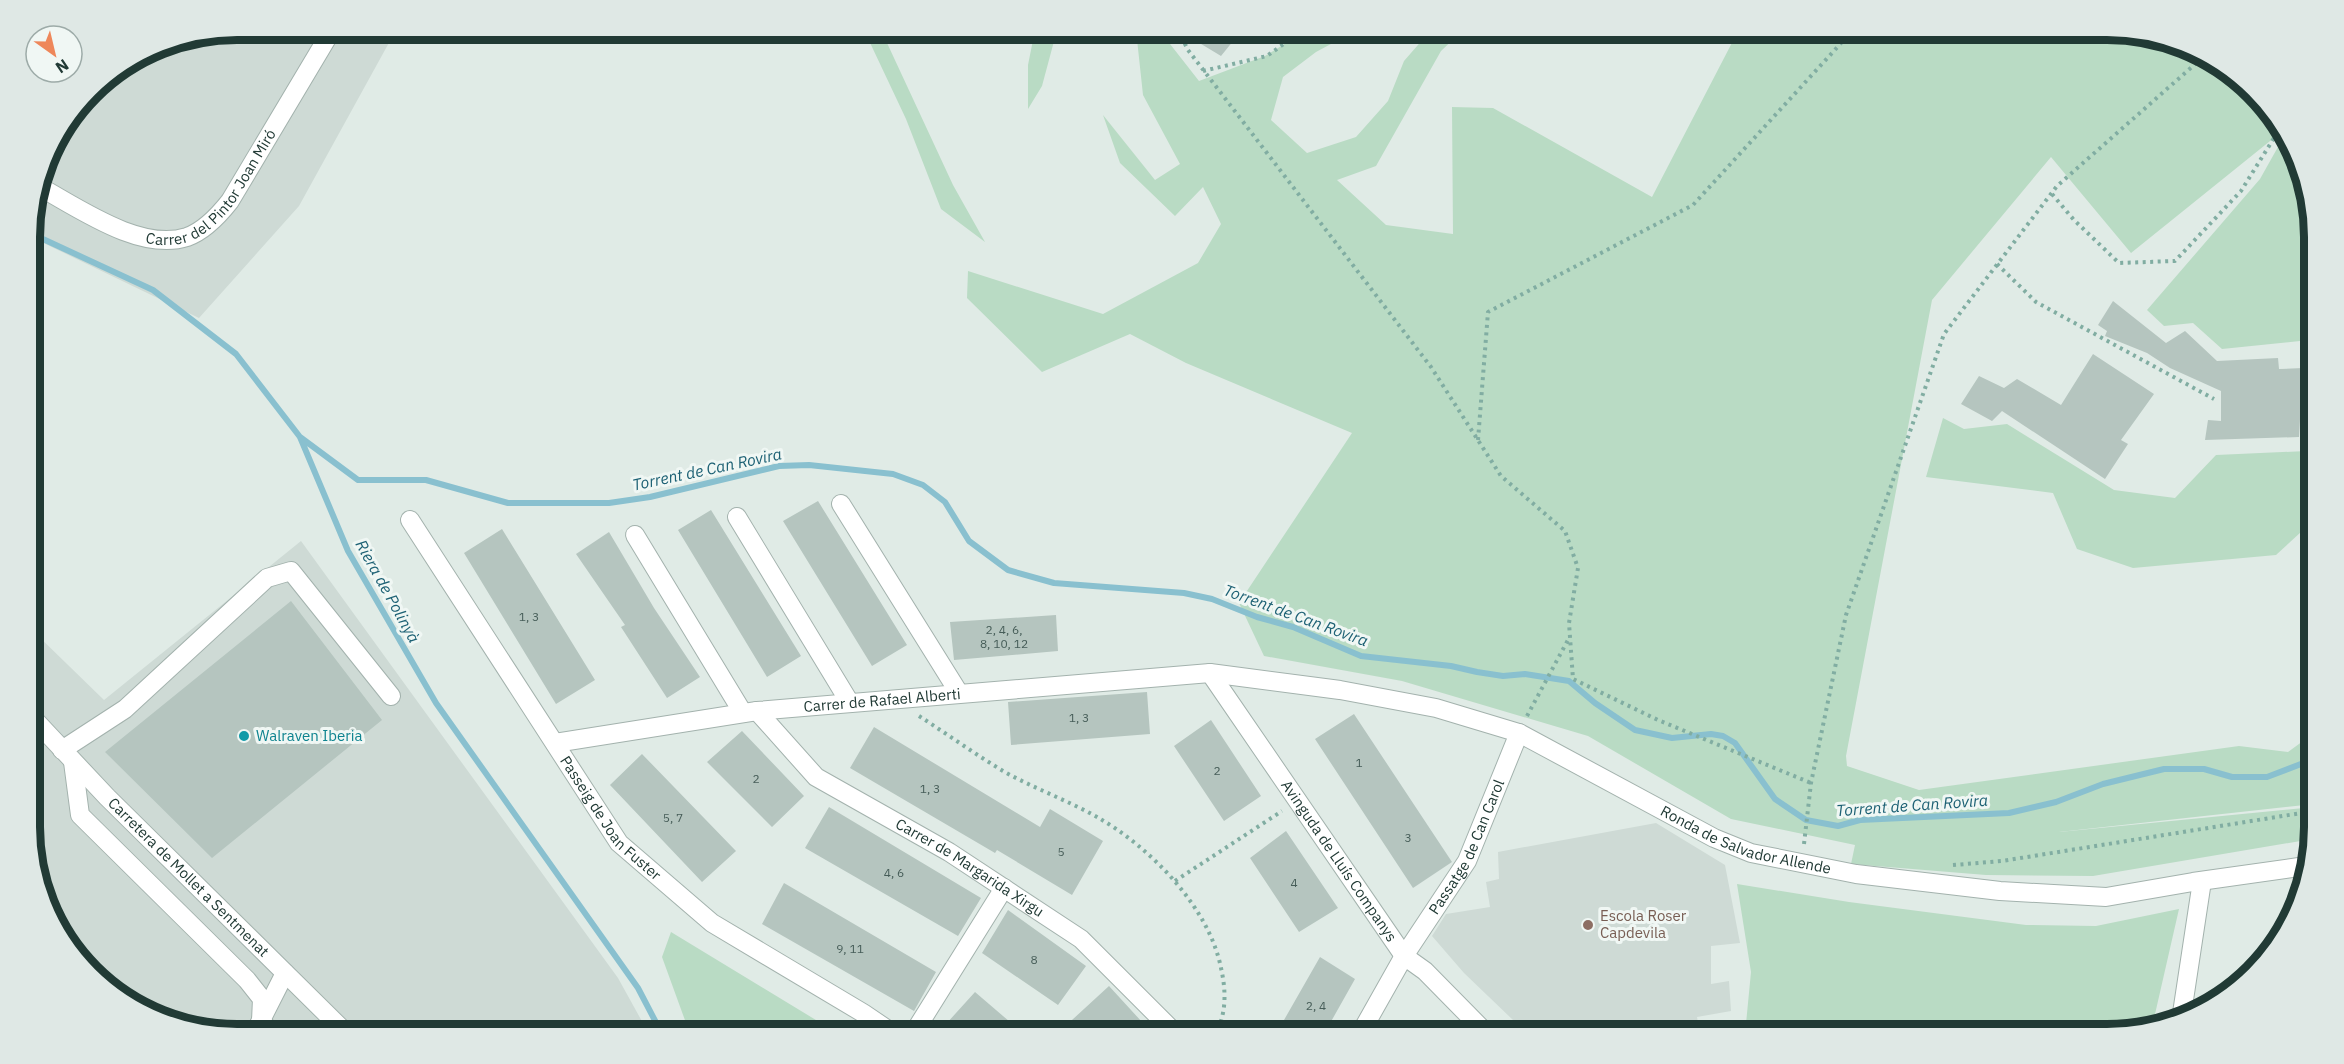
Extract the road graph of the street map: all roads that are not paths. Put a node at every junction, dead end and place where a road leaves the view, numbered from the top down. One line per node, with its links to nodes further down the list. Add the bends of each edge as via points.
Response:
1 (326, 40): 2 (street, Carrer del Pintor Joan Miró, via 230,201 218,216 189,236 155,240 134,235)
2 (46, 191)
3 (841, 504): 8 (street)
4 (737, 517): 10 (street)
5 (410, 520): 14 (street, Passeig de Joan Fuster)
6 (635, 535): 11 (street, Carrer de Margarida Xirgu)
7 (1209, 673): 8 (street, Carrer de Rafael Alberti); 13 (street, Ronda de Salvador Allende, via 1340,690 1436,708); 19 (street, Avinguda de Lluís Companys)
8 (959, 693): 10 (street, Carrer de Rafael Alberti)
9 (391, 696): 15 (street, via 291,571 267,578 125,709)
10 (850, 703): 11 (street, Carrer de Rafael Alberti)
11 (750, 712): 14 (street, Carrer de Rafael Alberti); 18 (street, Carrer de Margarida Xirgu, via 816,777 949,852)
12 (40, 726): 15 (street, Carretera de Mollet a Sentmenat)
13 (1519, 733): 17 (street, Ronda de Salvador Allende, via 1714,838 1752,853 1856,874 2000,891 2106,897); 19 (street, Passatge de Can Carol, via 1467,861)
14 (555, 743): 27 (street, Passeig de Joan Fuster, via 620,843 712,923)
15 (67, 756): 20 (street, Carretera de Mollet a Sentmenat); 24 (street, via 80,814 247,980 262,999)
16 (2299, 867): 17 (street, Ronda de Salvador Allende)
17 (2202, 881): 21 (street)
18 (1004, 888): 28 (street); 29 (street, Carrer de Margarida Xirgu, via 1081,939)
19 (1404, 956): 22 (street, Passatge de Can Carol); 23 (street, Avinguda de Lluís Companys, via 1425,971)
20 (285, 973): 25 (street); 26 (street, Carretera de Mollet a Sentmenat)
21 (2183, 1008)
22 (1366, 1023)
23 (1477, 1023)
24 (263, 1024)
25 (265, 1024)
26 (337, 1024)
27 (879, 1024)
28 (919, 1024)
29 (1166, 1024)

